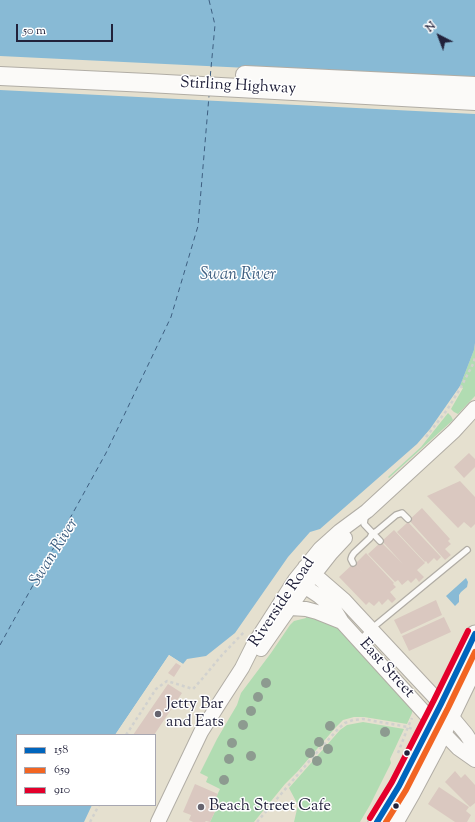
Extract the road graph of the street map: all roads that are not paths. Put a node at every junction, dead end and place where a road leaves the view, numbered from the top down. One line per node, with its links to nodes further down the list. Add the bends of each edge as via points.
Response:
1 (0, 64): 3 (highway, Stirling Highway)
2 (0, 76): 4 (highway, Stirling Highway)
3 (475, 86)
4 (475, 101)
5 (475, 408): 6 (street, Riverside Road, via 454,431)
6 (367, 511): 8 (lane, via 363,522); 12 (street, Riverside Road, via 320,549)
7 (408, 519): 8 (lane, via 403,513 398,514)
8 (372, 534): 9 (lane); 11 (lane, via 352,556)
9 (380, 541)
10 (467, 550): 16 (lane)
11 (353, 563)
12 (310, 571): 13 (street, Riverside Road); 16 (street, East Street, via 344,600)
13 (300, 583): 14 (street, Riverside Road); 15 (street, East Street, via 319,596); 20 (street, Riverside Road, via 254,644)
14 (290, 608): 15 (street, via 306,609); 20 (street, Riverside Road, via 262,649)
15 (342, 622): 18 (street, East Street)
16 (371, 629): 18 (lane); 21 (street, East Street)
17 (475, 634): 21 (main road)
18 (360, 641): 22 (street, East Street)
19 (475, 666): 21 (main road)
20 (242, 668): 25 (street, Riverside Road, via 201,732)
21 (446, 710): 22 (main road); 23 (street, East Street)
22 (438, 727): 24 (street, East Street, via 458,748); 26 (main road); 27 (main road, via 411,794)
23 (475, 748)
24 (475, 760)
25 (158, 822)
26 (377, 822)
27 (395, 822)

